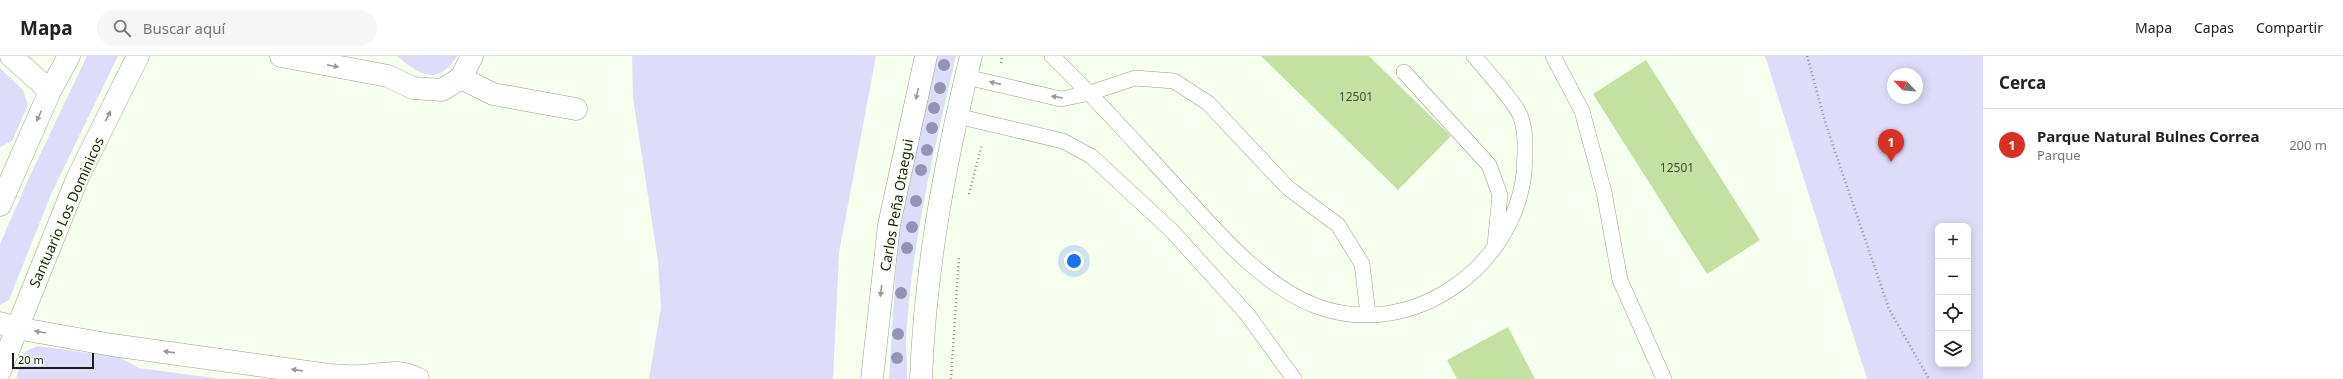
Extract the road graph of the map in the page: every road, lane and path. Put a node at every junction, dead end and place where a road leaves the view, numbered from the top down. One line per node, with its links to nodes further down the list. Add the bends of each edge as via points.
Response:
1 (11, 56): 16 (street)
2 (69, 56): 16 (street)
3 (138, 56): 27 (street, Santuario Los Dominicos, one-way to 3)
4 (281, 56): 14 (street, one-way to 14, via 388,76 414,88 442,90)
5 (472, 56): 14 (street)
6 (926, 56): 30 (street, Carlos Peña Otaegui, one-way to 30, via 889,225)
7 (1002, 56): 15 (path)
8 (1052, 56): 17 (lane)
9 (1474, 56): 24 (lane, via 1520,115 1524,138 1525,161 1520,193 1507,229)
10 (1553, 56): 34 (lane, via 1582,111 1604,192 1620,280)
11 (1807, 56): 35 (path, via 1827,128 1889,309)
12 (968, 66): 15 (lane, one-way to 12); 19 (street)
13 (1404, 72): 24 (lane, via 1489,165 1500,195)
14 (461, 78): 18 (street, via 493,94)
15 (996, 84): 17 (lane, one-way to 15, via 1061,99)
16 (50, 91): 21 (street, one-way to 21)
17 (1090, 93): 26 (lane, via 1199,212 1272,282 1317,306 1342,313); 26 (lane, via 1135,78 1174,81 1208,103 1288,188 1338,225 1362,264)
18 (576, 109)
19 (956, 116): 20 (lane); 31 (street, via 935,228 923,317)
20 (987, 123): 22 (path); 33 (lane, via 1063,140 1091,156 1172,231 1247,314)
21 (7, 166): 23 (street)
22 (968, 200)
23 (0, 205)
24 (1494, 249): 26 (lane, via 1460,284 1439,297 1410,308)
25 (960, 253): 32 (path)
26 (1368, 314)
27 (8, 325): 28 (street, Santuario Los Dominicos); 29 (street, one-way to 27, via 407,373 329,375 112,345)
28 (0, 371)
29 (418, 379)
30 (872, 379)
31 (921, 379)
32 (951, 379)
33 (1294, 379)
34 (1664, 379)
35 (1929, 379)

